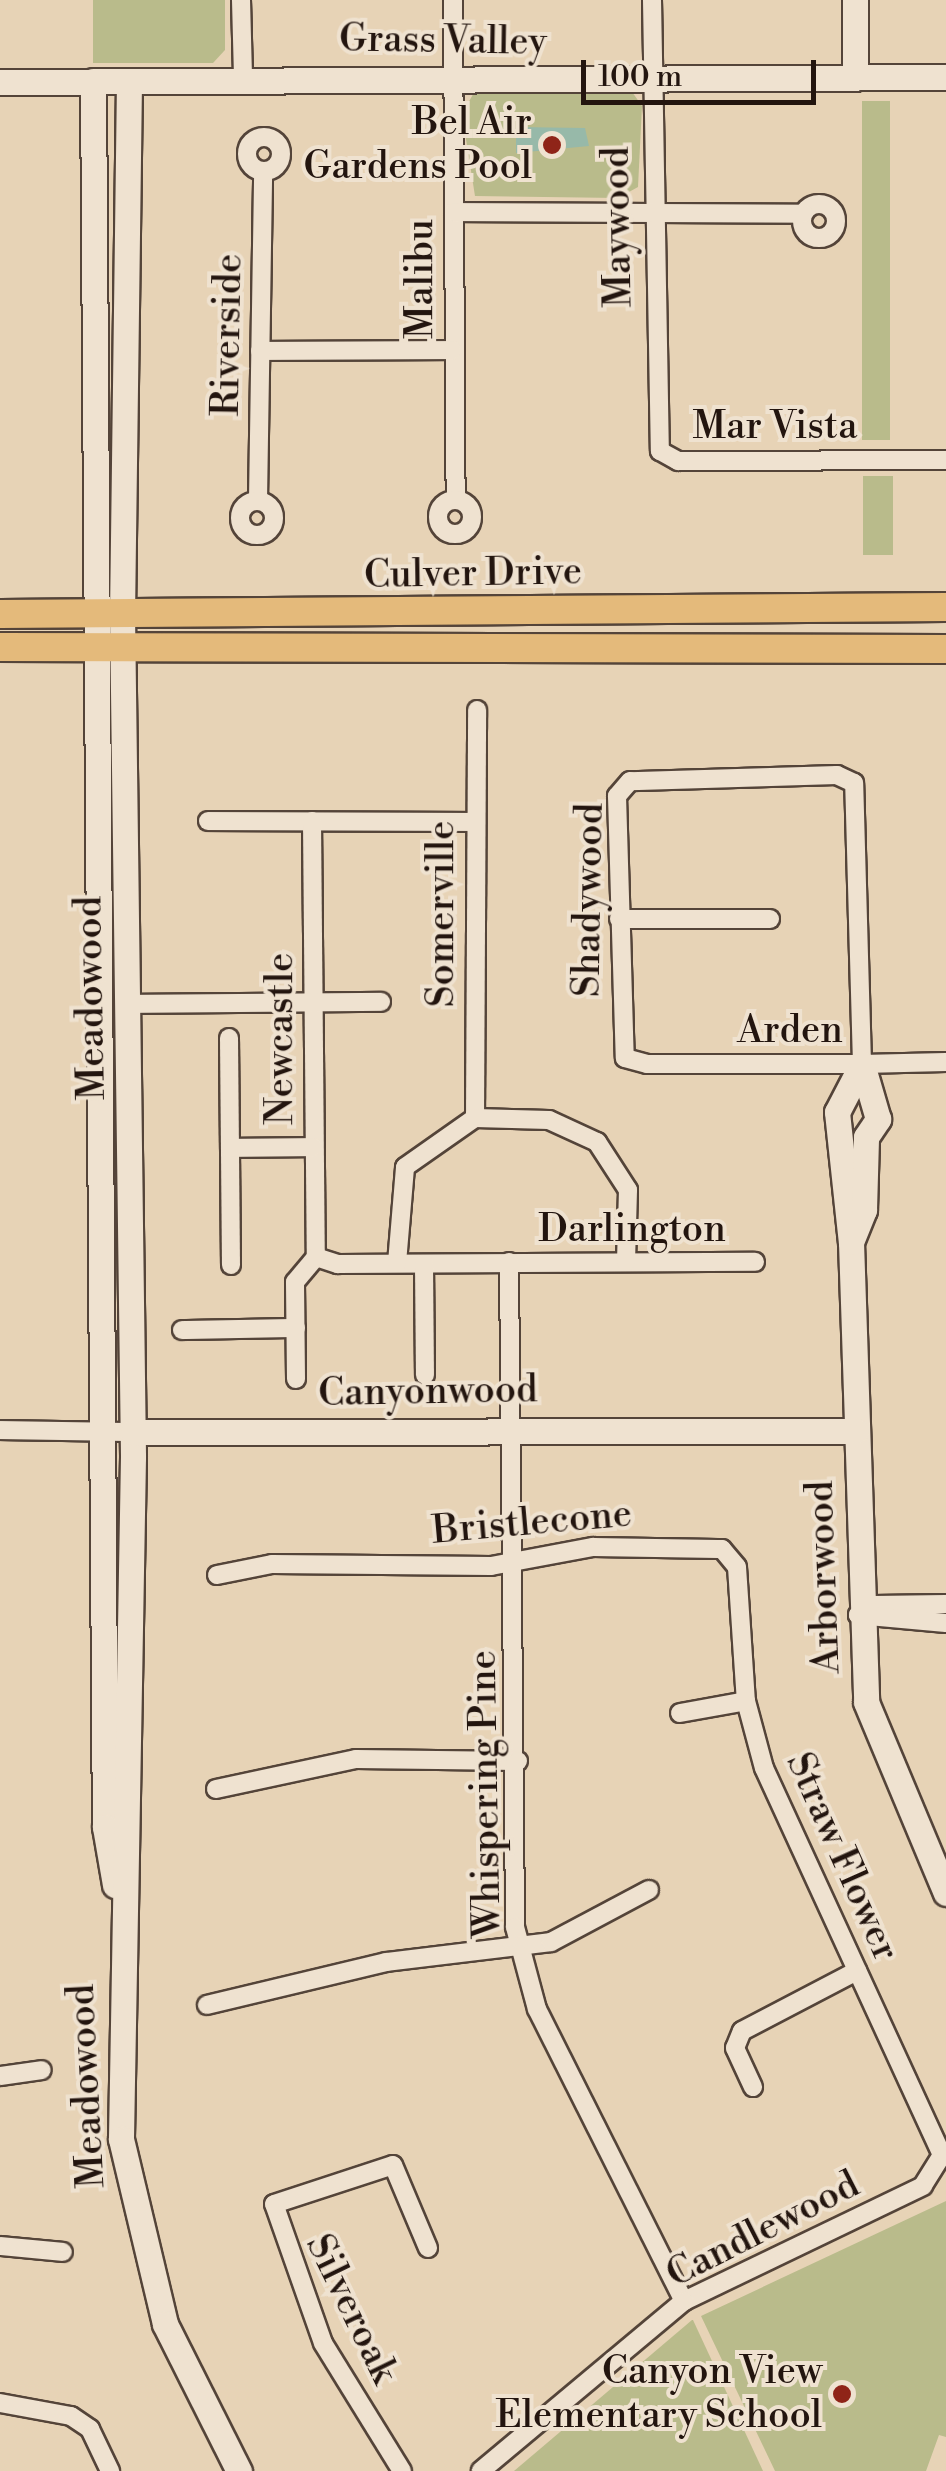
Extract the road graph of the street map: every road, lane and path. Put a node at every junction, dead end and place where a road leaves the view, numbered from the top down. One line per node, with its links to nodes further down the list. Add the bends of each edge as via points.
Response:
1 (241, 0): 5 (street)
2 (453, 0): 9 (street, Malibu)
3 (652, 0): 10 (street, Maywood)
4 (855, 0): 7 (main road)
5 (244, 76): 8 (main road, Grass Valley); 9 (main road, Grass Valley)
6 (946, 76): 7 (main road, Grass Valley)
7 (856, 78): 10 (main road, Grass Valley)
8 (129, 80): 11 (main road, Grass Valley); 14 (main road, Meadowood)
9 (455, 80): 10 (main road, Grass Valley); 17 (street, Malibu)
10 (649, 80): 16 (street, Maywood)
11 (93, 81): 12 (main road, Grass Valley); 13 (main road, Meadowood)
12 (0, 82)
13 (92, 164): 14 (main road); 27 (main road, Meadowood)
14 (130, 165): 27 (main road, Meadowood)
15 (263, 172): 19 (street, Riverside)
16 (650, 210): 17 (street); 18 (street); 21 (street, Maywood)
17 (454, 212): 20 (street, Malibu)
18 (802, 214)
19 (260, 350): 20 (street); 24 (street, Riverside)
20 (452, 350): 23 (street, Malibu)
21 (660, 451): 22 (street, Mar Vista, via 678,461)
22 (946, 460)
23 (456, 499)
24 (258, 500)
25 (946, 607): 27 (main road, Culver Drive)
26 (0, 614): 27 (main road, Culver Drive)
27 (110, 614): 29 (main road, Meadowood)
28 (0, 647): 29 (main road, Culver Drive)
29 (110, 647): 30 (main road, Culver Drive); 39 (main road, Meadowood); 62 (main road, Meadowood)
30 (946, 649)
31 (476, 710): 35 (street, Somerville)
32 (854, 783): 37 (street, Shadywood, via 837,776 630,781 617,796); 44 (street, Arborwood)
33 (208, 821): 34 (street)
34 (312, 821): 35 (street); 40 (street, Newcastle)
35 (473, 822): 45 (street, Somerville)
36 (770, 918): 37 (street)
37 (619, 919): 43 (street, Shadywood, via 619,1048)
38 (381, 1002): 40 (street)
39 (128, 1004): 40 (street); 64 (main road, Meadowood)
40 (313, 1004): 46 (street, Newcastle)
41 (229, 1038): 47 (street)
42 (946, 1062): 44 (street, Arden)
43 (634, 1063): 44 (street, Arden)
44 (862, 1064): 48 (main road, Arborwood, via 837,1112); 48 (main road, Arborwood, via 878,1119 866,1137 864,1210)
45 (475, 1118): 51 (street, via 549,1120 597,1142 628,1190); 53 (street, via 405,1167)
46 (313, 1147): 47 (street); 49 (street, Newcastle)
47 (230, 1148): 54 (street)
48 (851, 1242): 63 (main road, Arborwood)
49 (316, 1257): 53 (street, Darlington); 56 (street, via 295,1282)
50 (509, 1262): 51 (street, Darlington); 55 (street, Darlington); 60 (street, Darlington)
51 (626, 1262): 52 (street, Darlington)
52 (755, 1262)
53 (397, 1263): 55 (street, Darlington)
54 (231, 1264)
55 (424, 1264): 58 (street)
56 (296, 1328): 57 (street); 59 (street)
57 (182, 1330)
58 (425, 1375)
59 (296, 1380)
60 (517, 1428): 63 (main road, Canyonwood); 64 (main road, Canyonwood); 66 (street, Whispering Pine)
61 (0, 1430): 62 (street, Canyonwood)
62 (104, 1431): 64 (street, Canyonwood); 77 (main road, Meadowood, via 105,1827)
63 (856, 1431): 69 (main road, Arborwood)
64 (133, 1432): 77 (main road, Meadowood, via 131,1826)
65 (731, 1557): 66 (street, Bristlecone, via 710,1544 636,1545); 71 (street, Straw Flower)
66 (516, 1562): 67 (street, Bristlecone, via 272,1564); 73 (street, Whispering Pine)
67 (217, 1575)
68 (946, 1604): 69 (street, via 874,1605)
69 (858, 1615): 70 (street); 76 (main road, Arborwood, via 866,1702)
70 (946, 1623)
71 (746, 1701): 72 (street); 79 (street, Straw Flower, via 790,1832)
72 (680, 1713)
73 (518, 1761): 74 (street, via 356,1759); 78 (street, Whispering Pine)
74 (216, 1789)
75 (649, 1890): 78 (street, via 581,1931)
76 (946, 1893)
77 (120, 1914): 91 (main road, Meadowood, via 130,2204 165,2324)
78 (519, 1950): 80 (street, via 386,1962); 88 (street, Whispering Pine, via 537,2009)
79 (857, 1972): 83 (street, via 742,2031 736,2048); 84 (street, Straw Flower, via 938,2142)
80 (208, 2006)
81 (42, 2070): 82 (street)
82 (0, 2076)
83 (753, 2087)
84 (941, 2170): 88 (street, Candlewood)
85 (0, 2246): 87 (street)
86 (428, 2248): 92 (street, Silveroak, via 393,2166 274,2204 322,2344)
87 (63, 2252)
88 (684, 2301): 93 (street, Candlewood)
89 (0, 2403): 90 (street, via 71,2416 90,2430)
90 (110, 2471)
91 (238, 2471)
92 (402, 2471)
93 (481, 2471)

